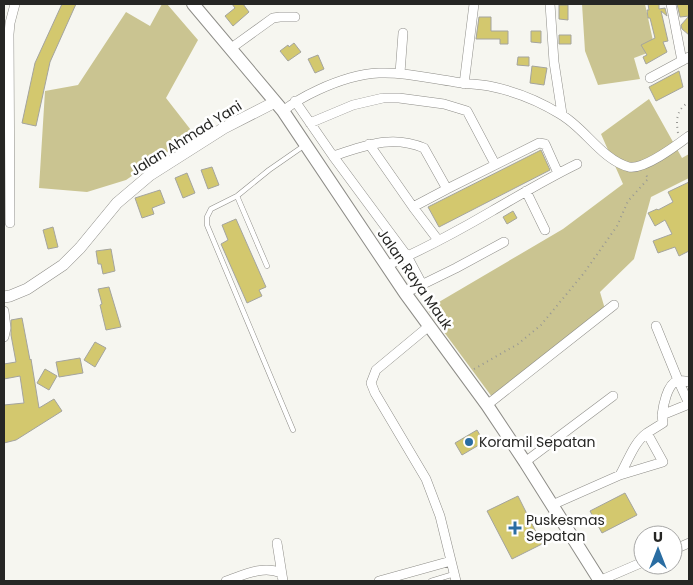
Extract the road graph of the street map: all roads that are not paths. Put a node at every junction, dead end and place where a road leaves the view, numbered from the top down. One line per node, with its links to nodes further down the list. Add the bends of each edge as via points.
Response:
1 (15, 4): 28 (street, via 9,34)
2 (474, 4): 12 (street)
3 (550, 4): 15 (street)
4 (671, 4): 9 (street)
5 (198, 6): 8 (main road, Jalan Raya Mauk)
6 (295, 17): 8 (street, via 273,18)
7 (403, 33): 10 (street)
8 (230, 49): 14 (main road, Jalan Raya Mauk)
9 (686, 59): 11 (street)
10 (400, 73): 12 (street); 13 (street, via 378,72 349,77)
11 (650, 78)
12 (464, 84): 15 (street, via 488,86 522,95)
13 (295, 101): 14 (street); 16 (street)
14 (279, 107): 19 (main road, Jalan Raya Mauk); 37 (street, Jalan Ahmad Yani, via 224,128 150,175 117,203 63,265 27,289)
15 (562, 114): 17 (street, via 606,154 630,167 642,166)
16 (310, 123): 20 (street); 21 (street, via 353,105 383,98 444,104 467,112)
17 (689, 136)
18 (369, 144): 20 (street); 24 (street, via 393,141 424,148); 27 (street)
19 (305, 145): 26 (lane); 34 (main road, Jalan Raya Mauk)
20 (333, 156): 32 (street)
21 (495, 164): 23 (street, via 542,143); 24 (street)
22 (577, 164): 23 (street)
23 (558, 173): 25 (street)
24 (447, 188): 27 (street)
25 (526, 191): 29 (street); 30 (street)
26 (237, 196): 33 (lane); 49 (lane, via 211,209 207,226)
27 (413, 207): 30 (street)
28 (10, 223)
29 (545, 230)
30 (438, 240): 32 (street)
31 (504, 242): 35 (street)
32 (407, 256): 34 (street); 35 (street)
33 (268, 266)
34 (386, 266): 36 (main road, Jalan Raya Mauk)
35 (422, 284): 36 (street)
36 (405, 293): 40 (main road, Jalan Raya Mauk)
37 (4, 297)
38 (614, 305): 47 (street)
39 (4, 311): 42 (street)
40 (429, 326): 47 (main road, Jalan Raya Mauk); 55 (street, via 376,370 371,383 426,479)
41 (656, 326): 43 (street)
42 (4, 337)
43 (678, 380): 44 (street); 46 (street); 48 (street, via 673,382 666,396)
44 (689, 382)
45 (612, 396): 51 (street)
46 (689, 404): 48 (street)
47 (487, 405): 51 (main road, Jalan Raya Mauk)
48 (662, 415): 50 (street, via 663,423)
49 (293, 430)
50 (647, 433): 52 (street, via 641,437); 52 (street, via 663,462)
51 (525, 462): 53 (main road, Jalan Raya Mauk)
52 (620, 475): 53 (street)
53 (552, 505): 62 (main road, Jalan Raya Mauk)
54 (277, 543): 57 (street)
55 (451, 560): 58 (street); 60 (street)
56 (633, 566): 62 (street)
57 (282, 577): 59 (street, via 271,568)
58 (455, 577): 61 (lane)
59 (226, 581)
60 (379, 581)
61 (432, 581)
62 (599, 581)

